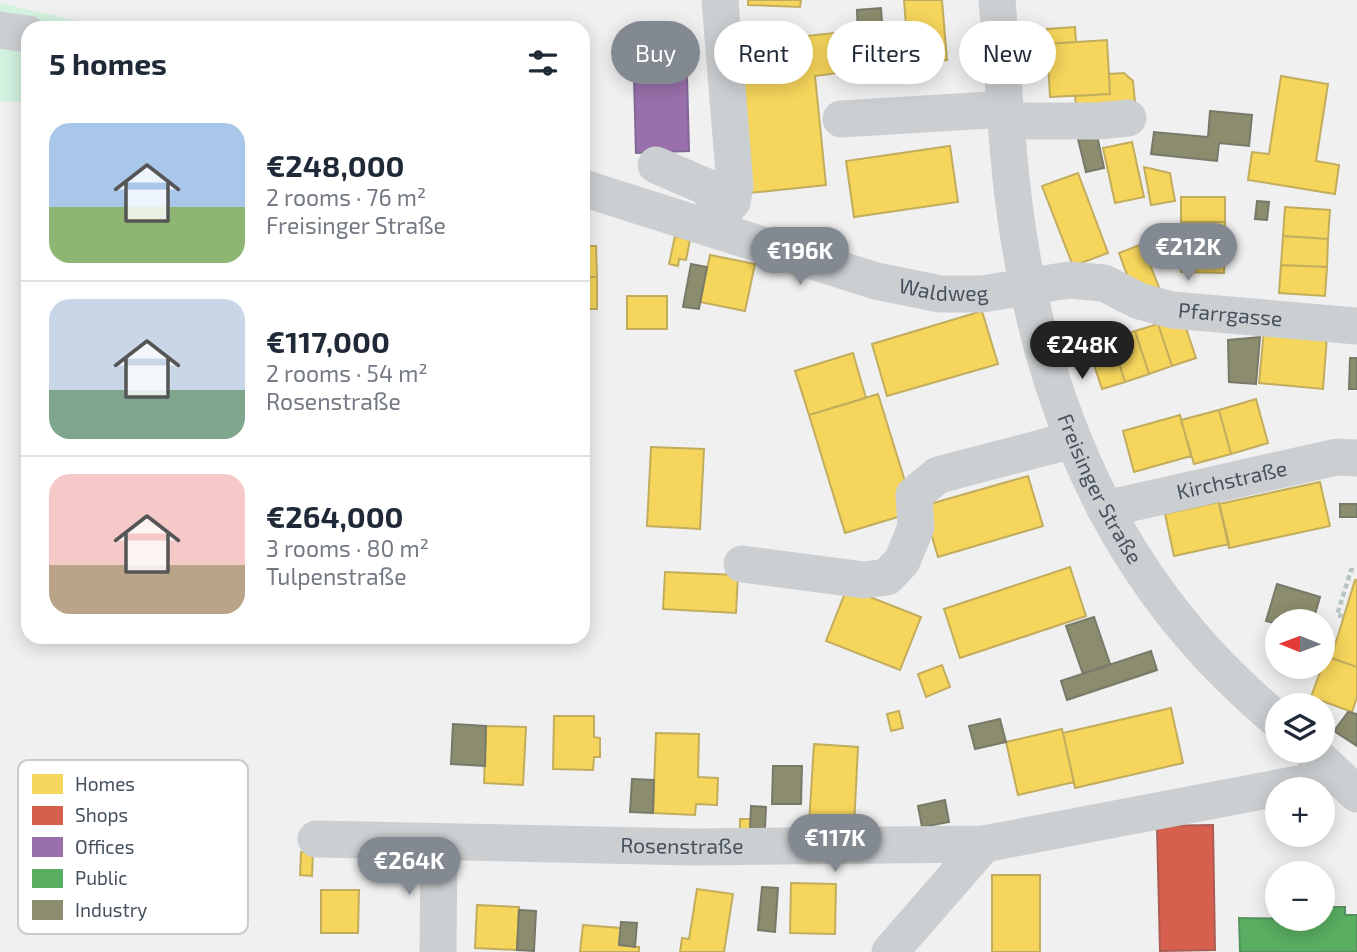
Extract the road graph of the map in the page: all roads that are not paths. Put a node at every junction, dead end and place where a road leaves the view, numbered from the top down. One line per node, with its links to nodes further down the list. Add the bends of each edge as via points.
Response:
1 (720, 0): 10 (street, via 735,186)
2 (997, 0): 5 (street, Freisinger Straße)
3 (0, 30): 4 (street)
4 (21, 33)
5 (1007, 115): 6 (street, via 1098,121); 7 (street); 11 (street, Freisinger Straße)
6 (1128, 118)
7 (841, 119)
8 (656, 165): 10 (street, via 709,188)
9 (590, 190): 10 (street, Waldweg)
10 (725, 224): 11 (street, Waldweg, via 876,281 940,293 982,294)
11 (1027, 287): 12 (street, Pfarrgasse, via 1069,281 1104,283 1139,301 1172,310); 13 (street, Freisinger Straße)
12 (1357, 326)
13 (1072, 440): 15 (street, Freisinger Straße); 16 (street, via 933,477 914,495 917,522 911,543 902,561 883,579)
14 (1357, 458): 15 (street, Kirchstraße, via 1337,457)
15 (1105, 509): 17 (street, Freisinger Straße, via 1191,636)
16 (742, 564)
17 (1265, 709)
18 (1333, 772): 21 (street, Rosenstraße, via 1309,782)
19 (316, 839): 20 (street, Rosenstraße)
20 (439, 842): 21 (street, Rosenstraße, via 693,847); 22 (street)
21 (984, 844): 23 (street)
22 (438, 952)
23 (890, 952)

